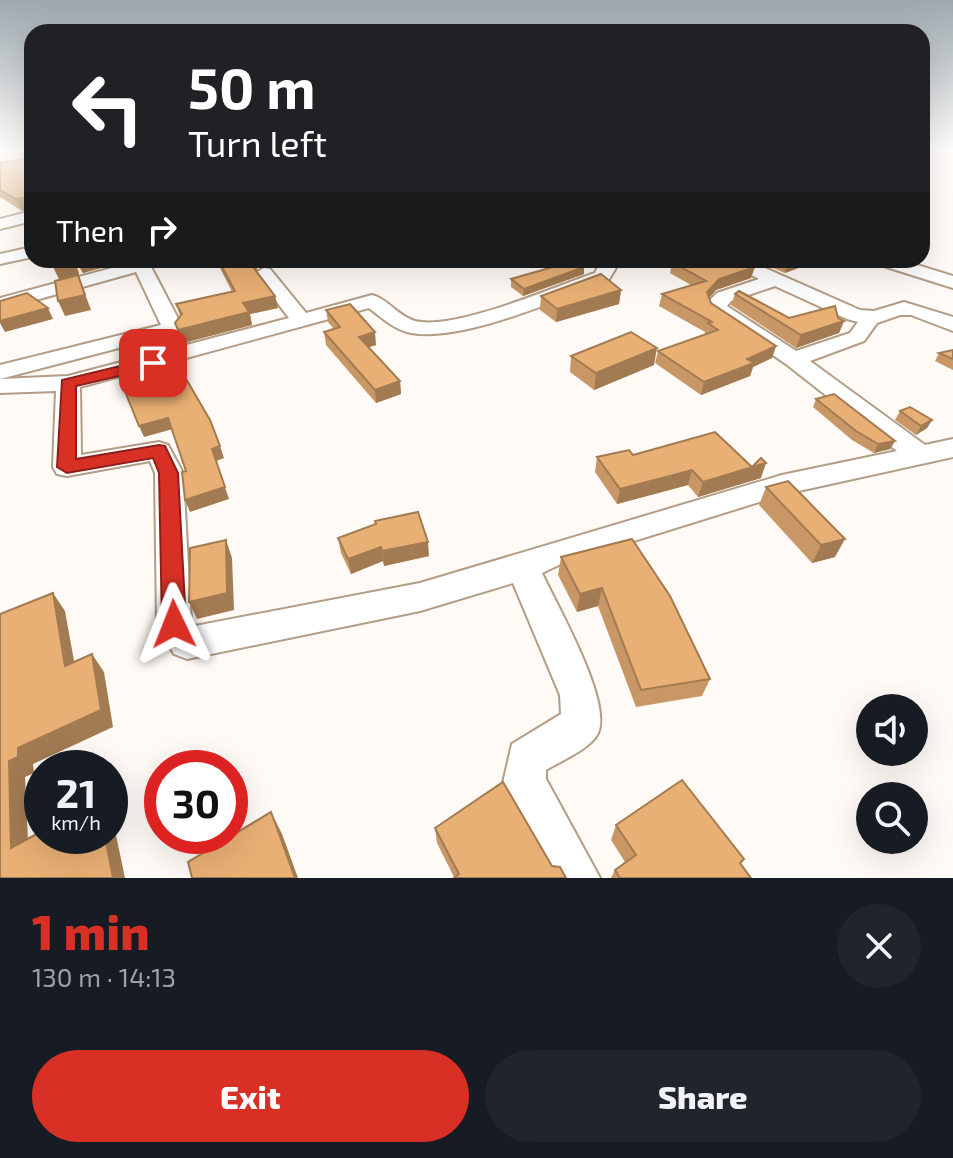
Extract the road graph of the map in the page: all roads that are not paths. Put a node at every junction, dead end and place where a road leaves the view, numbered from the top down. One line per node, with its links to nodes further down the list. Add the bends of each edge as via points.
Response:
1 (24, 218): 2 (street)
2 (0, 224)
3 (24, 254): 4 (street)
4 (0, 259)
5 (130, 268): 13 (street)
6 (143, 268): 18 (street, via 173,328)
7 (607, 268): 15 (street, via 602,277 435,328 404,324 372,301)
8 (749, 268): 11 (street)
9 (908, 268): 12 (street)
10 (264, 273): 15 (street)
11 (775, 280): 14 (street); 17 (street, via 724,297 717,308)
12 (953, 282)
13 (0, 304)
14 (870, 319): 16 (street, via 907,308); 17 (street, via 857,337)
15 (301, 320): 19 (street)
16 (953, 325)
17 (794, 359): 21 (street)
18 (0, 372)
19 (68, 383): 20 (street); 22 (street, via 67,467 159,451 169,473 174,624 187,643 420,597)
20 (0, 386)
21 (937, 452): 22 (street, via 782,485 557,552)
22 (523, 567): 23 (street, via 579,695 582,724 527,759 524,783)
23 (577, 878)

